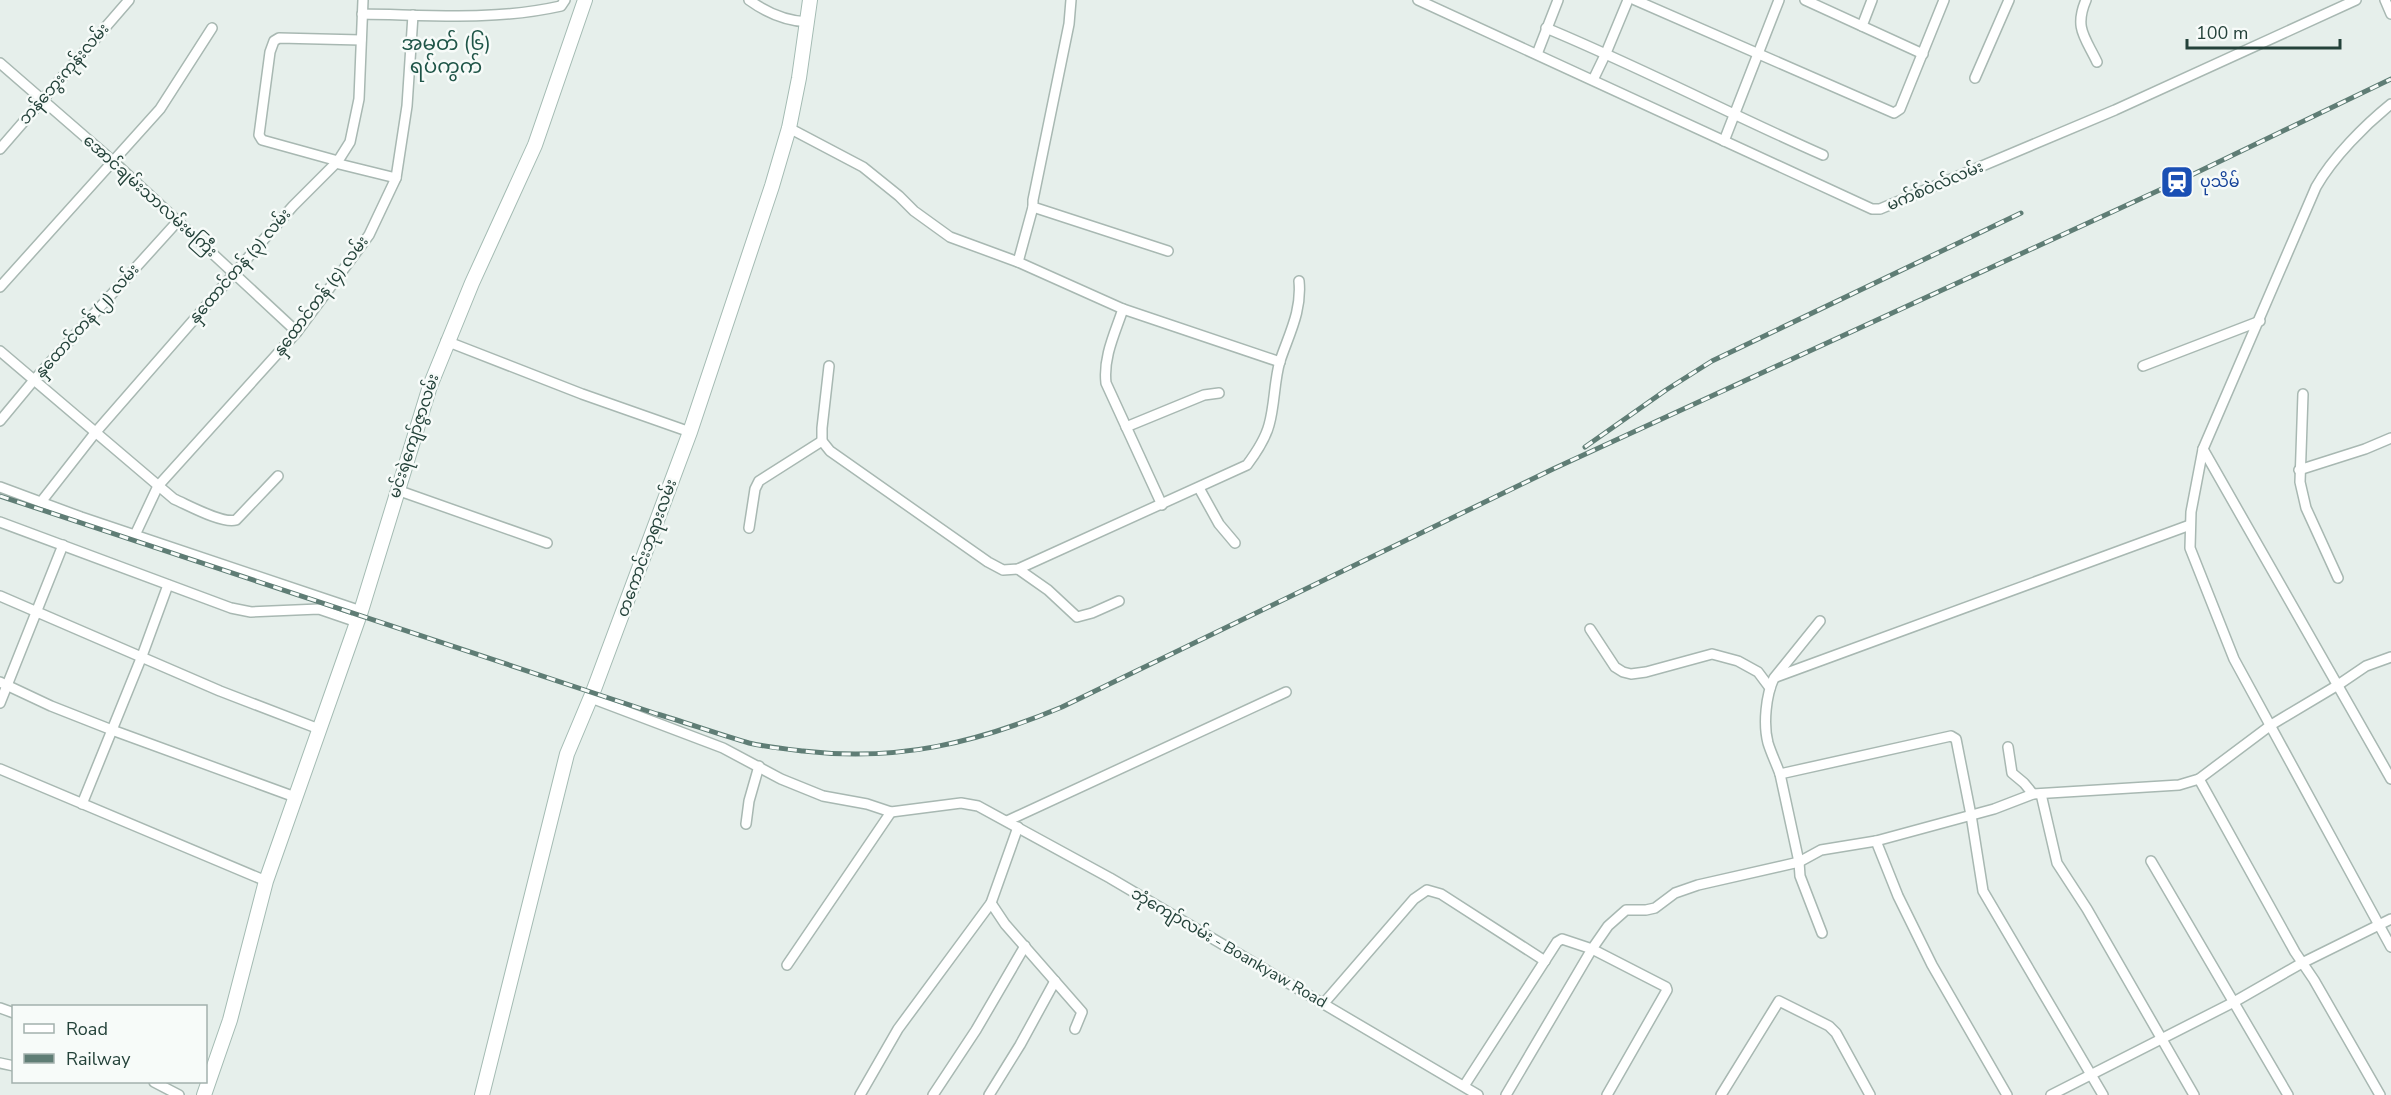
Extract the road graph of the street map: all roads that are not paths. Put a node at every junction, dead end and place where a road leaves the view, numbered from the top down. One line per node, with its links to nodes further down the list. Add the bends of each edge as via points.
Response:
1 (129, 0): 36 (street, ဘန်ဘွေးကုန်းလမ်း)
2 (363, 0): 20 (street, နှထောင်တန် (၃) လမ်း)
3 (565, 0): 22 (street, via 561,6 526,14)
4 (585, 0): 56 (street, မင်းရဲကျော်ဇွာလမ်း, via 535,145)
5 (749, 0): 23 (street, via 765,12)
6 (810, 0): 23 (street, တကောင်းဘုရားလမ်း)
7 (1071, 0): 46 (street)
8 (1418, 0): 29 (street, မက်စ်ဝဲလ်လမ်း)
9 (1558, 0): 26 (street)
10 (1628, 0): 28 (street)
11 (1635, 0): 31 (street)
12 (1779, 0): 31 (street)
13 (1805, 0): 24 (street)
14 (1872, 0): 24 (street)
15 (1944, 0): 30 (street)
16 (2009, 0): 34 (street)
17 (2086, 0): 32 (street, via 2080,26)
18 (2385, 0): 21 (street)
19 (2348, 1): 40 (street, မက်စ်ဝဲလ်လမ်း, via 2115,110 1880,209 1866,207)
20 (362, 14): 22 (street); 27 (street, နှထောင်တန် (၃) လမ်း)
21 (2391, 14)
22 (413, 15): 45 (street, နှထောင်တန် (၄) လမ်း, via 407,106)
23 (808, 22): 39 (street, တကောင်းဘုရားလမ်း)
24 (1862, 26): 30 (street)
25 (212, 28): 43 (street, via 160,109)
26 (1546, 28): 28 (street); 29 (street)
27 (361, 40): 44 (street, နှထောင်တန် (၃) လမ်း, via 359,99 350,142); 44 (street, via 279,38 270,52 259,135 262,140)
28 (1606, 53): 35 (street); 38 (street)
29 (1537, 54): 35 (street, မက်စ်ဝဲလ်လမ်း)
30 (1923, 54): 31 (street, via 1900,109 1894,113)
31 (1758, 55): 38 (street)
32 (2097, 62)
33 (0, 63): 36 (street, အောင်ချမ်းသာလမ်းမကြီး)
34 (1975, 78)
35 (1593, 80): 40 (street, မက်စ်ဝဲလ်လမ်း)
36 (42, 99): 41 (street, ဘန်ဘွေးကုန်းလမ်း); 43 (street, အောင်ချမ်းသာလမ်းမကြီး)
37 (2391, 104): 54 (street, via 2323,174)
38 (1735, 117): 40 (street); 42 (street)
39 (789, 128): 49 (street, via 863,166 950,237); 66 (street, တကောင်းဘုရားလမ်း)
40 (1724, 141)
41 (0, 149)
42 (1823, 155)
43 (114, 162): 47 (street, အောင်ချမ်းသာလမ်းမကြီး); 52 (street)
44 (336, 162): 45 (street); 50 (street, နှထောင်တန် (၃) လမ်း)
45 (396, 178): 55 (street, နှထောင်တန် (၄) လမ်း, via 369,235)
46 (1033, 207): 48 (street); 49 (street)
47 (177, 222): 50 (street, အောင်ချမ်းသာလမ်းမကြီး); 61 (street, နှထောင်တန် (၂) လမ်း)
48 (1168, 251)
49 (1018, 262): 53 (street)
50 (234, 272): 55 (street, အောင်ချမ်းသာလမ်းမကြီး); 67 (street, နှထောင်တန် (၃) လမ်း)
51 (1299, 281): 58 (street, via 1299,305)
52 (0, 287)
53 (1123, 309): 58 (street); 65 (street, via 1104,369 1106,383)
54 (2260, 321): 60 (street); 70 (street)
55 (297, 332): 73 (street, နှထောင်တန် (၄) လမ်း)
56 (446, 341): 66 (street); 76 (street, မင်းရဲကျော်ဇွာလမ်း)
57 (0, 351): 61 (street)
58 (1280, 362): 75 (street, via 1269,425 1259,448 1247,465)
59 (829, 366): 69 (street)
60 (2143, 366)
61 (34, 380): 64 (street, နှထောင်တန် (၂) လမ်း); 67 (street)
62 (1219, 393): 65 (street, via 1204,395)
63 (2303, 394): 71 (street)
64 (0, 421)
65 (1126, 428): 78 (street)
66 (690, 432): 102 (street, တကောင်းဘုရားလမ်း)
67 (95, 433): 73 (street); 77 (street, နှထောင်တန် (၃) လမ်း)
68 (2391, 438): 71 (street)
69 (822, 441): 81 (street, via 759,481 754,489); 86 (street, via 839,459 988,562 1003,570)
70 (2203, 449): 80 (street); 99 (street)
71 (2299, 470): 87 (street, via 2306,508)
72 (278, 476): 73 (street, via 243,515 231,522 174,498)
73 (158, 486): 82 (street, နှထောင်တန် (၄) လမ်း)
74 (0, 488): 77 (street)
75 (1199, 488): 78 (street); 84 (street)
76 (397, 490): 83 (street); 92 (street, မင်းရဲကျော်ဇွာလမ်း)
77 (41, 502): 82 (street)
78 (1162, 505): 86 (street)
79 (0, 522): 85 (street)
80 (2190, 525): 97 (street); 104 (street, via 2190,548 2229,648)
81 (749, 528)
82 (135, 535): 92 (street)
83 (547, 543)
84 (1235, 543)
85 (63, 545): 88 (street); 91 (street)
86 (1018, 569): 90 (street, via 1077,617)
87 (2338, 578)
88 (168, 585): 92 (street, via 252,612 319,609); 95 (street)
89 (0, 596): 91 (street)
90 (1119, 601)
91 (37, 612): 95 (street); 98 (street)
92 (359, 616): 105 (street, မင်းရဲကျော်ဇွာလမ်း)
93 (1820, 621): 97 (street)
94 (1590, 629): 100 (street, via 1623,672 1646,672 1712,654 1758,672)
95 (142, 656): 105 (street); 106 (street)
96 (2391, 657): 99 (street, via 2366,666)
97 (1774, 678): 100 (street)
98 (3, 684): 103 (street); 106 (street)
99 (2338, 685): 104 (street); 112 (street)
100 (1770, 688): 110 (street, via 1768,742)
101 (1286, 692): 118 (street)
102 (591, 698): 108 (street, via 690,734); 146 (street, တကောင်းဘုရားလမ်း, via 567,754)
103 (0, 703)
104 (2271, 725): 111 (street); 127 (street)
105 (319, 729): 114 (street, မင်းရဲကျော်ဇွာလမ်း)
106 (112, 730): 114 (street); 115 (street)
107 (2008, 747): 113 (street, via 2012,773)
108 (759, 766): 116 (street, via 823,796); 119 (street)
109 (0, 769): 115 (street)
110 (1780, 774): 117 (street, via 1951,736 1958,743); 123 (street)
111 (2199, 779): 113 (street, via 2179,785); 133 (street)
112 (2391, 779)
113 (2037, 794): 117 (street); 139 (street, via 2058,863)
114 (295, 797): 124 (street, မင်းရဲကျော်ဇွာလမ်း)
115 (82, 804): 124 (street)
116 (891, 812): 118 (street, ဘုံကျော်လမ်း - Boankyaw Road, via 961,803 978,806); 134 (street)
117 (1971, 814): 121 (street); 140 (street, via 1983,891)
118 (1007, 821): 120 (street, ဘုံကျော်လမ်း - Boankyaw Road)
119 (746, 824)
120 (1018, 827): 125 (street); 137 (street, ဘုံကျော်လမ်း - Boankyaw Road)
121 (1876, 841): 123 (street, via 1821,850); 154 (street, via 1932,965)
122 (2151, 861): 136 (street)
123 (1799, 862): 128 (street, via 1800,876); 131 (street, via 1698,885 1675,893 1655,908 1626,910 1608,926)
124 (266, 881): 145 (street, မင်းရဲကျော်ဇွာလမ်း, via 230,1020)
125 (991, 903): 129 (street); 147 (street, via 898,1029)
126 (2391, 919): 127 (street)
127 (2379, 925): 130 (street); 133 (street)
128 (1822, 933)
129 (1025, 946): 135 (street); 148 (street)
130 (2391, 947)
131 (1592, 949): 132 (street, via 1562,939); 143 (street); 151 (street, via 1667,990)
132 (1545, 961): 137 (street, via 1441,894 1427,890 1414,899); 142 (street)
133 (2302, 963): 136 (street); 159 (street)
134 (787, 965)
135 (1055, 981): 138 (street, via 1082,1012); 149 (street)
136 (2234, 1002): 139 (street); 158 (street)
137 (1324, 1003): 142 (street, ဘုံကျော်လမ်း - Boankyaw Road)
138 (1075, 1029)
139 (2162, 1038): 140 (street); 157 (street)
140 (2091, 1074): 155 (street); 156 (street)
141 (156, 1083): 144 (street)
142 (1464, 1086): 150 (street, ဘုံကျော်လမ်း - Boankyaw Road)
143 (1510, 1094)
144 (179, 1095)
145 (204, 1095)
146 (482, 1095)
147 (860, 1095)
148 (933, 1095)
149 (988, 1095)
150 (1478, 1095)
151 (1607, 1095)
152 (1721, 1095): 153 (street, via 1779,1001 1836,1033)
153 (1870, 1095)
154 (2007, 1095)
155 (2050, 1095)
156 (2103, 1095)
157 (2194, 1095)
158 (2288, 1095)
159 (2380, 1095)

